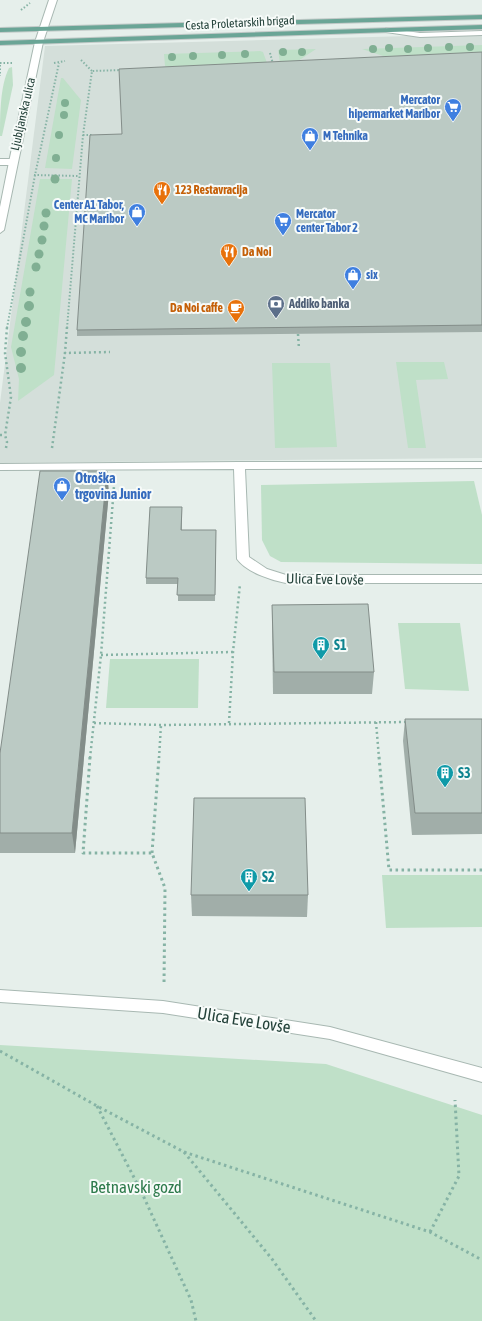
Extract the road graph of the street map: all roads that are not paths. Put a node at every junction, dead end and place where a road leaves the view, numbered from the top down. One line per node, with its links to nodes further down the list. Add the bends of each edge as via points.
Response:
1 (53, 0): 5 (street, Ljubljanska ulica)
2 (482, 17): 5 (main road, Cesta Proletarskih brigad)
3 (482, 27): 6 (main road, Cesta Proletarskih brigad)
4 (0, 30): 5 (main road, Cesta Proletarskih brigad)
5 (43, 30): 8 (street, Ljubljanska ulica)
6 (389, 30): 7 (street, via 420,35); 8 (main road, Cesta Proletarskih brigad)
7 (482, 33)
8 (39, 42): 9 (main road, Cesta Proletarskih brigad); 11 (street, Ljubljanska ulica)
9 (0, 43)
10 (0, 162): 11 (street)
11 (13, 162): 12 (street, Ljubljanska ulica)
12 (0, 230)
13 (239, 465): 14 (street); 15 (street); 16 (street, Ulica Eve Lovše, via 243,559 260,571 286,579)
14 (482, 465)
15 (1, 467)
16 (482, 579)
17 (0, 996): 18 (street, Ulica Eve Lovše, via 164,1007 330,1033)
18 (482, 1075)

